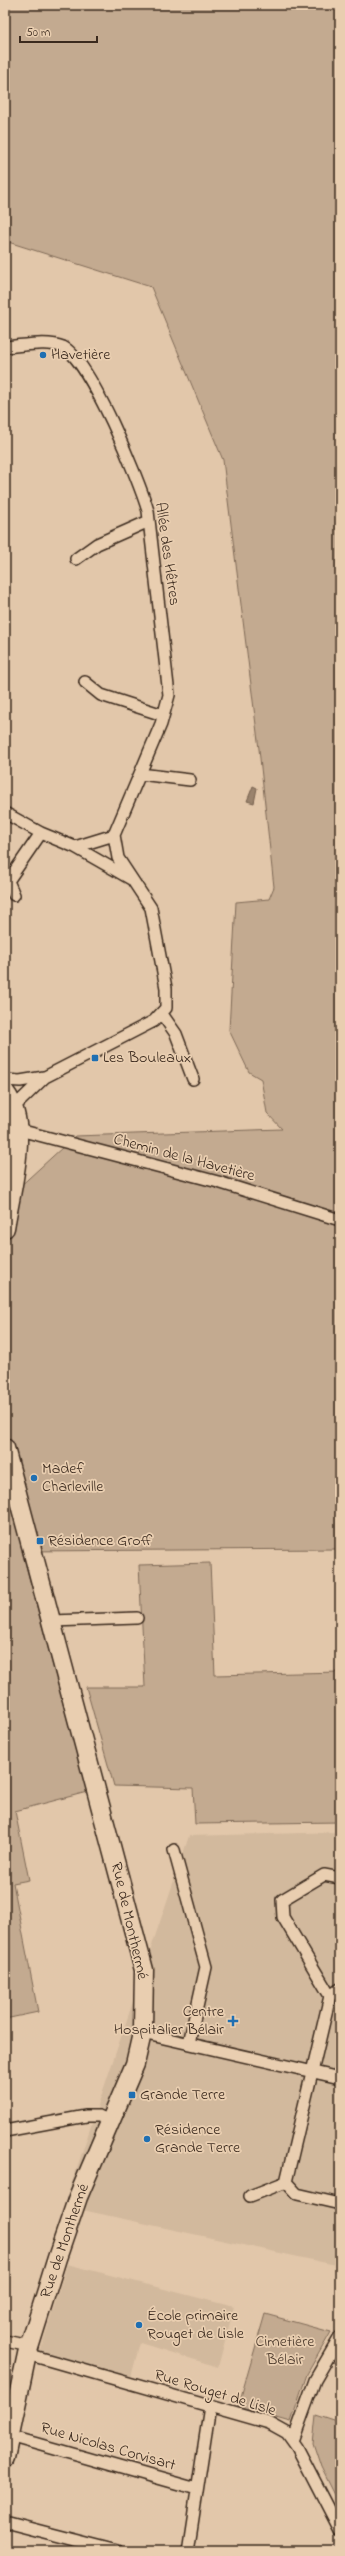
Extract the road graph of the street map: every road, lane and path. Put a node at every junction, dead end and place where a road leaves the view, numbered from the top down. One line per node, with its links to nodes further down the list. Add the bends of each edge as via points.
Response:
1 (5, 347): 2 (street, Allée des Hêtres, via 46,344 62,347 74,355 91,382 140,486)
2 (149, 521): 3 (street, via 97,544); 5 (street, Allée des Hêtres, via 169,695)
3 (76, 559)
4 (86, 682): 5 (street, via 101,695)
5 (163, 715): 6 (street, Allée des Hêtres)
6 (140, 774): 7 (street); 10 (street, Allée des Hêtres)
7 (190, 780)
8 (5, 813): 9 (street)
9 (40, 834): 11 (street); 13 (street, via 8,881)
10 (114, 835): 11 (street); 12 (street, via 118,858)
11 (75, 847): 12 (street)
12 (134, 880): 14 (street, via 151,908 166,988 166,1008)
13 (14, 895)
14 (162, 1014): 15 (street, via 154,1021); 16 (street, via 176,1034)
15 (45, 1077): 17 (street, via 20,1081); 18 (street)
16 (193, 1079)
17 (5, 1080)
18 (10, 1099): 19 (main road)
19 (19, 1128): 20 (street, Chemin de la Havetière, via 218,1182); 21 (main road)
20 (340, 1220)
21 (5, 1228)
22 (5, 1448): 24 (main road, Rue de Monthermé)
23 (137, 1618): 24 (street)
24 (52, 1621): 29 (main road, Rue de Monthermé, via 144,1970)
25 (174, 1850): 30 (street, via 206,1967)
26 (340, 1878): 28 (street, via 324,1875 282,1900 283,1917)
27 (340, 1989): 28 (street)
28 (330, 1996): 31 (street)
29 (142, 2033): 30 (street); 33 (main road, Rue de Monthermé, via 135,2064)
30 (189, 2043): 31 (street)
31 (312, 2071): 32 (street); 35 (street)
32 (340, 2078)
33 (110, 2121): 34 (street, via 99,2116 86,2116); 40 (main road, Rue de Monthermé, via 77,2202)
34 (5, 2131)
35 (286, 2182): 36 (street); 37 (street, via 297,2194)
36 (250, 2196)
37 (340, 2204)
38 (340, 2337): 43 (street, via 315,2380)
39 (5, 2341): 40 (street, Rue Rouget de Lisle)
40 (28, 2350): 41 (street, Rue Rouget de Lisle); 42 (main road, Rue de Monthermé)
41 (210, 2406): 43 (street, Rue Rouget de Lisle, via 269,2423 287,2433); 45 (street)
42 (8, 2439): 44 (main road, Rue de Monthermé); 45 (street, Rue Nicolas Corvisart)
43 (293, 2441): 47 (street, Rue Rouget de Lisle)
44 (5, 2458)
45 (197, 2489): 49 (street)
46 (5, 2522): 48 (street)
47 (340, 2530)
48 (118, 2551)
49 (188, 2551)

